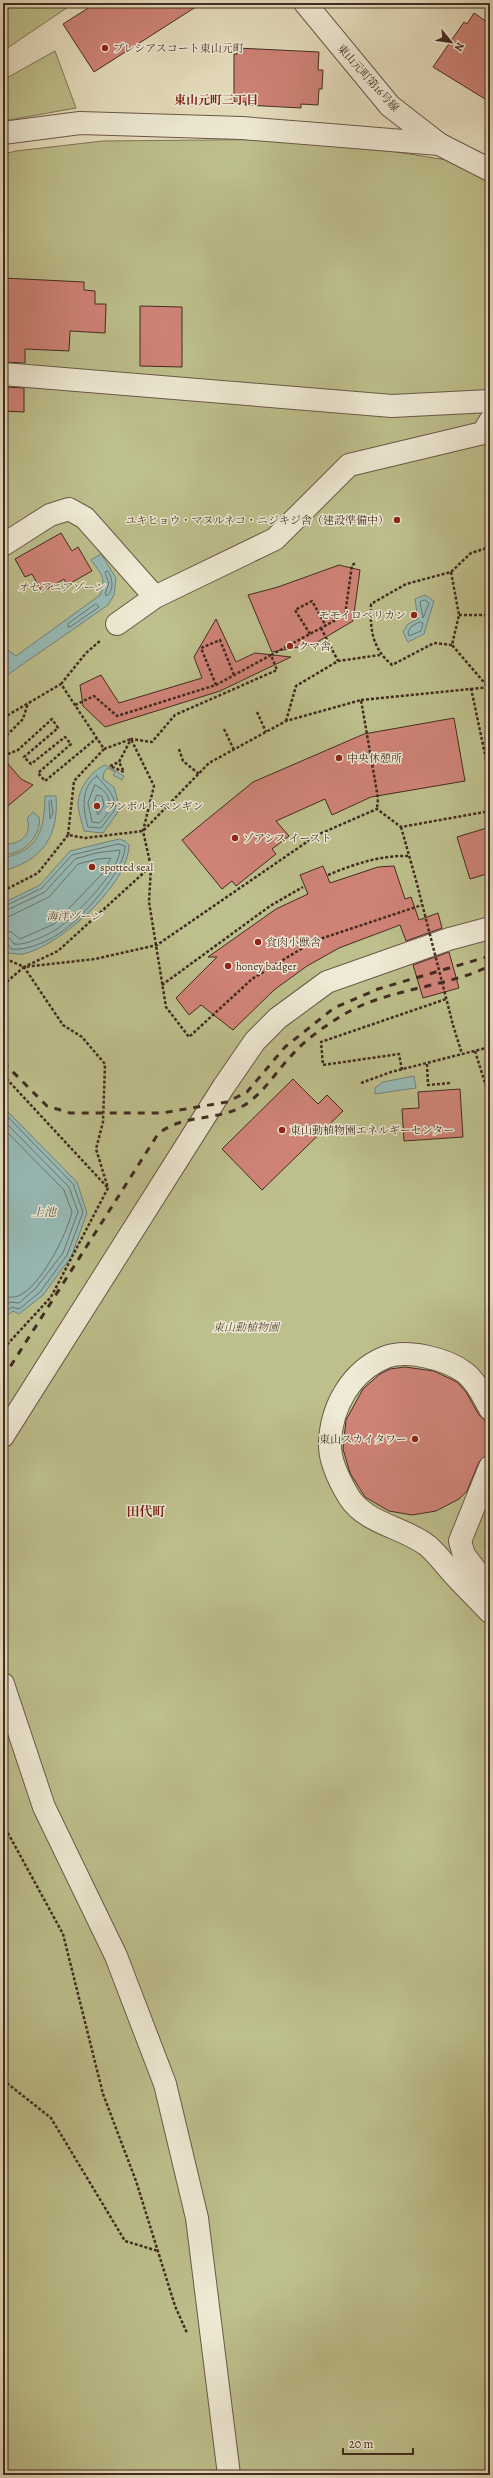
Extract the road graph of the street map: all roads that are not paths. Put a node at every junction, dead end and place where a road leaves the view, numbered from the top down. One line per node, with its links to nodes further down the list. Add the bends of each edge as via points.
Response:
1 (305, 3): 3 (street, 東山元町第16号線, via 390,106)
2 (3, 133): 3 (street, via 80,123 242,128)
3 (439, 144): 4 (street)
4 (490, 170)
5 (3, 374): 6 (street, via 392,406)
6 (490, 401)
7 (490, 421): 9 (street, via 483,433 349,465 275,539)
8 (3, 545): 9 (street, via 50,514 69,509 85,518)
9 (155, 597): 10 (street)
10 (117, 624)
11 (490, 928): 13 (street, via 449,939 327,982 278,1018 255,1041)
12 (490, 1409): 16 (street, via 480,1390 464,1372 437,1359 413,1353 387,1357 363,1370 345,1390 334,1417 330,1444 337,1475 350,1498 362,1511 429,1547)
13 (3, 1436)
14 (490, 1466): 15 (street, via 460,1542 464,1555)
15 (490, 1589)
16 (490, 1612)
17 (3, 1684): 18 (street, via 44,1807 116,1956 165,2084 197,2218)
18 (229, 2475)

